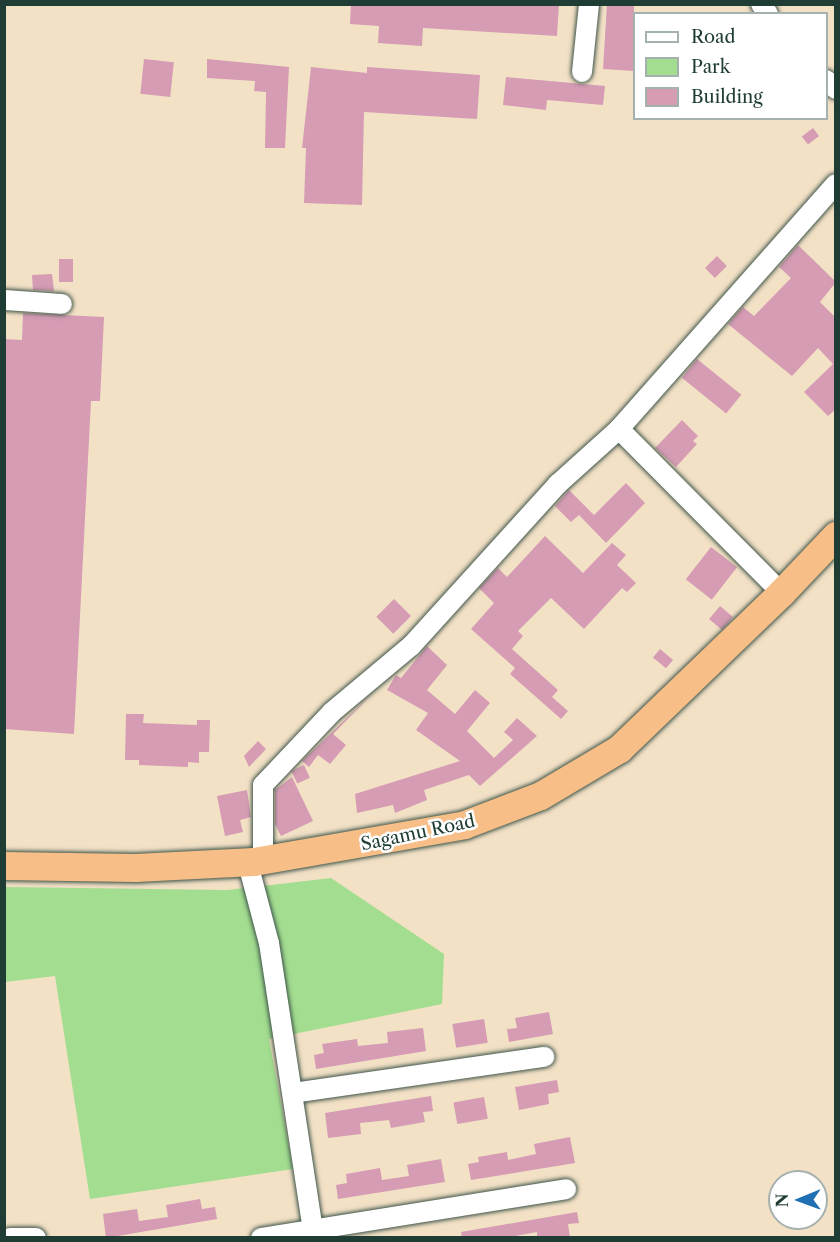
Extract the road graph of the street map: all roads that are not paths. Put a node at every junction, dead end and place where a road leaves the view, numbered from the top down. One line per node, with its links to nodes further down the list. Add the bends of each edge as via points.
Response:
1 (589, 4): 2 (street)
2 (582, 72)
3 (836, 184): 6 (street, via 668,369)
4 (4, 300): 5 (street)
5 (62, 304)
6 (619, 429): 8 (street); 9 (street, via 558,483 411,646 332,712 263,784)
7 (836, 536): 8 (highway, Sagamu Road)
8 (782, 593): 9 (highway, Sagamu Road, via 620,749 541,796 465,825)
9 (255, 860): 10 (highway, Sagamu Road, via 136,868); 12 (street)
10 (4, 866)
11 (544, 1057): 12 (street)
12 (293, 1093): 14 (street)
13 (566, 1189): 14 (street)
14 (313, 1233): 17 (street)
15 (10, 1238): 16 (street)
16 (36, 1238)
17 (261, 1238)

